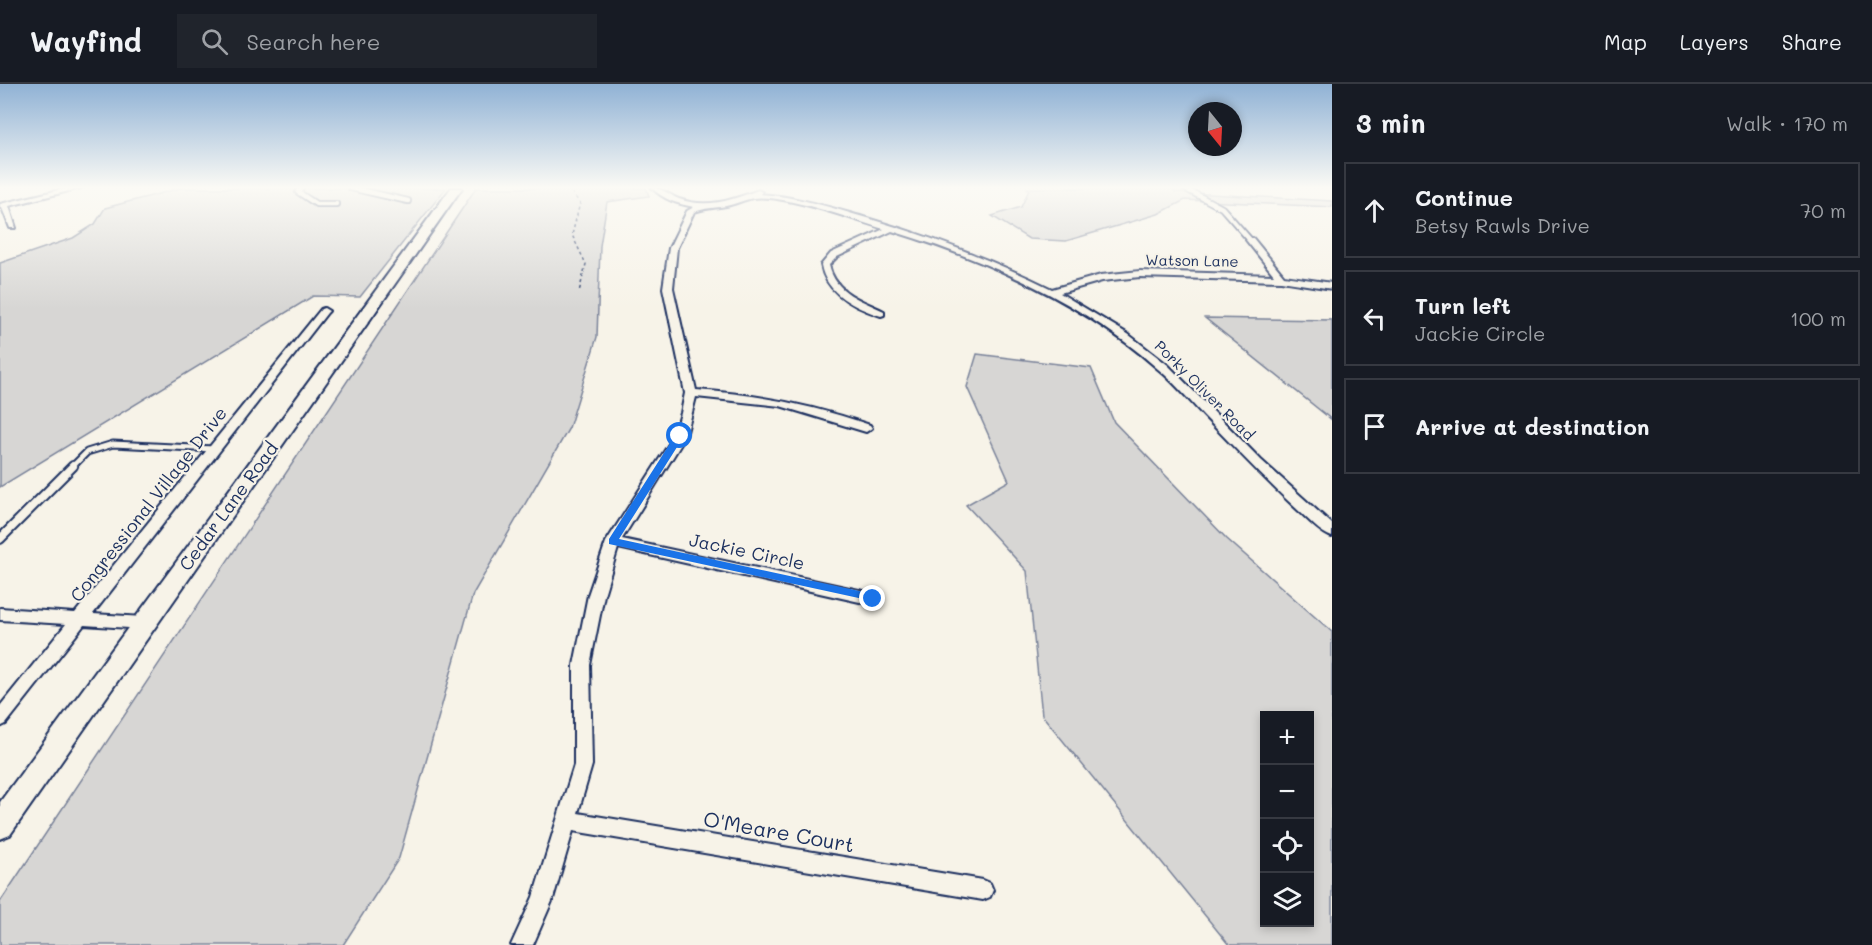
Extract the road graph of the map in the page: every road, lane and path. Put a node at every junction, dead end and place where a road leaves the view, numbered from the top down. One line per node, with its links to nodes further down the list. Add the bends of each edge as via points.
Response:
1 (428, 228): 22 (street, Cedar Lane Road)
2 (572, 228): 9 (path, via 571,238 586,260)
3 (680, 228): 13 (street, via 668,288)
4 (892, 228): 10 (street, Porky Oliver Road, via 946,245); 12 (street, via 834,255 825,265 826,278 838,292)
5 (1240, 228): 6 (lane)
6 (1250, 240): 7 (street)
7 (1281, 278): 8 (street, Watson Lane); 10 (street, Watson Lane, via 1140,274 1101,278)
8 (1332, 286)
9 (579, 292)
10 (1052, 292): 16 (street, Porky Oliver Road, via 1126,337 1159,363 1269,476)
11 (324, 311): 15 (street, Congressional Village Drive)
12 (881, 313)
13 (691, 393): 14 (street, via 778,401); 18 (street, via 680,436)
14 (866, 428)
15 (214, 449): 17 (lane, via 113,444 93,449 77,459); 21 (street, Congressional Village Drive)
16 (1332, 532)
17 (0, 539)
18 (613, 542): 19 (street, Jackie Circle); 24 (street, via 582,665 583,765)
19 (873, 599)
20 (0, 614): 21 (street)
21 (79, 620): 22 (street); 23 (street, Congressional Village Drive)
22 (144, 623): 25 (street, Cedar Lane Road)
23 (0, 719)
24 (566, 820): 26 (street, O'Meare Court); 27 (street, via 543,899)
25 (0, 825)
26 (983, 890)
27 (522, 945)

